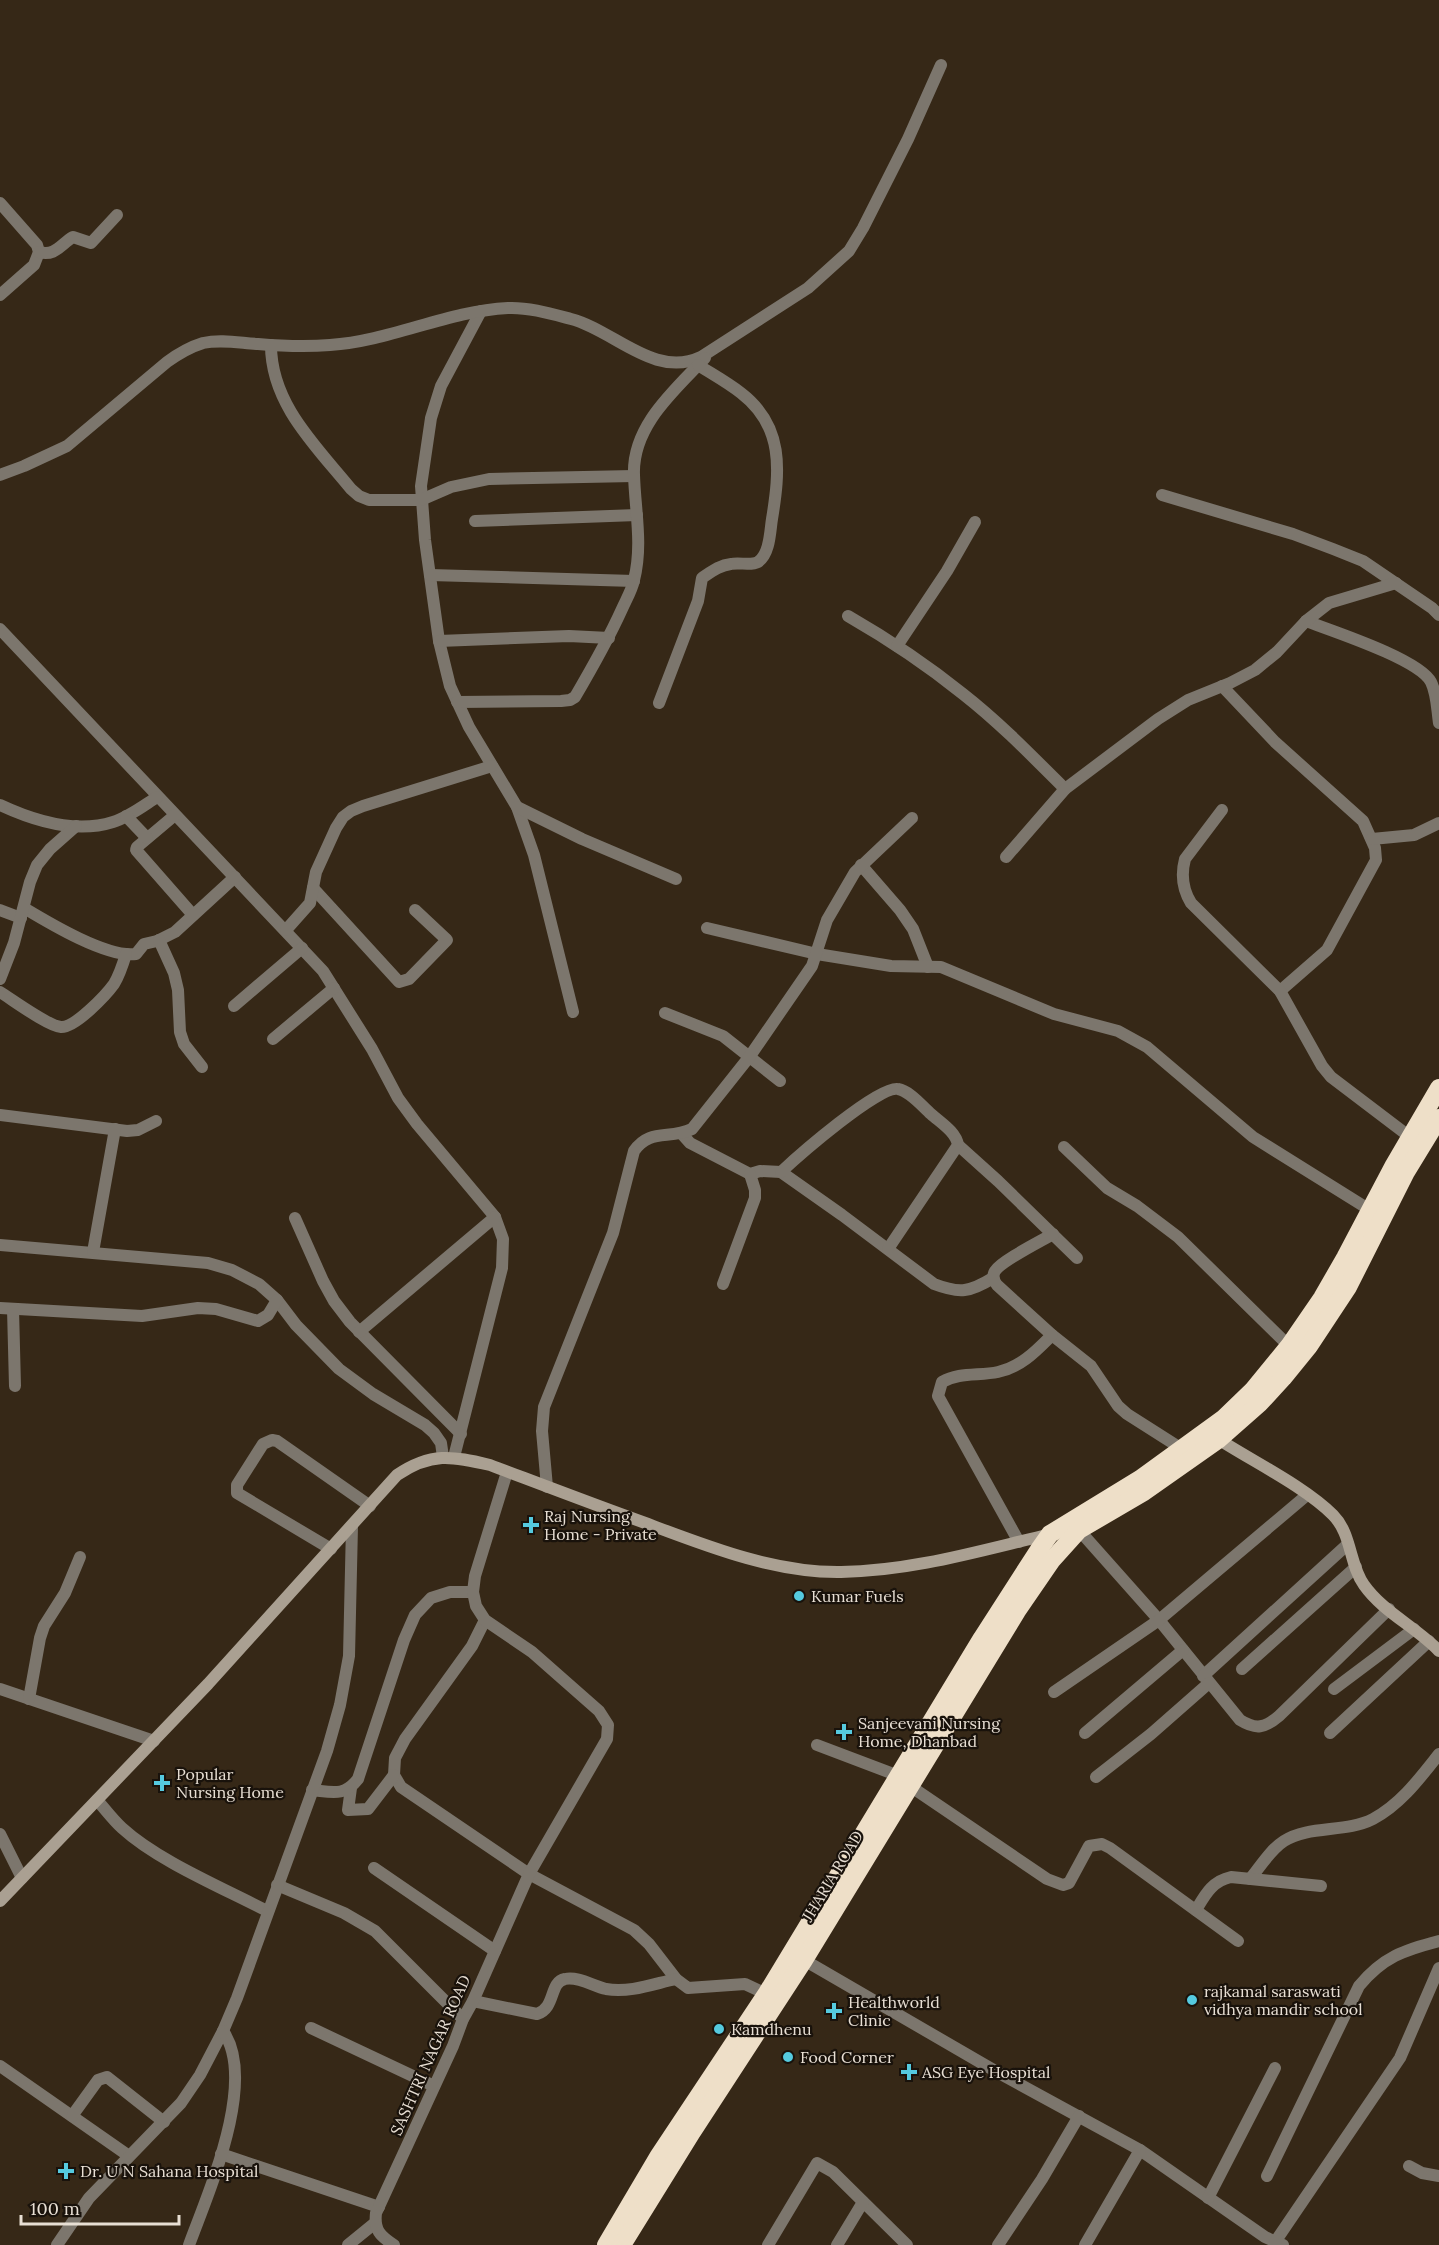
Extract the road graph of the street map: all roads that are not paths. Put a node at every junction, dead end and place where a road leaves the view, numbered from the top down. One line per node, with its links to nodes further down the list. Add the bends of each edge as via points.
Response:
1 (941, 65): 8 (street, via 908,140 849,251 808,288)
2 (0, 203): 4 (street)
3 (117, 215): 4 (street, via 91,243 73,237 53,253)
4 (39, 252): 5 (street, via 34,265)
5 (0, 295)
6 (481, 311): 7 (street, via 367,340 332,345); 8 (street, via 511,308 574,320 636,351 679,364); 13 (street, via 441,386 424,460)
7 (271, 345): 10 (street, via 229,341 204,343 183,351 67,446); 13 (street, via 271,364 285,403 351,489 369,500)
8 (712, 350): 9 (street)
9 (698, 365): 11 (street, via 644,431 637,446); 29 (street, via 740,392 771,429 777,447 776,499 765,554 758,562 723,565 702,578 698,601)
10 (0, 475)
11 (634, 476): 13 (street, via 489,479 451,487); 14 (street)
12 (1162, 495): 19 (street, via 1334,549 1363,561)
13 (421, 500): 17 (street)
14 (637, 515): 15 (street); 18 (street)
15 (475, 521)
16 (975, 522): 26 (street)
17 (430, 575): 18 (street); 25 (street)
18 (634, 581): 24 (street)
19 (1396, 583): 20 (street); 22 (street, via 1329,603)
20 (1439, 615)
21 (848, 616): 26 (street)
22 (1306, 621): 27 (street, via 1255,670); 30 (street, via 1419,669 1432,684)
23 (0, 629): 33 (street)
24 (609, 638): 25 (street); 28 (street, via 570,700)
25 (439, 641): 28 (street)
26 (897, 646): 32 (street, via 963,694)
27 (1222, 686): 32 (street, via 1188,700 1158,719); 43 (street, via 1275,742 1363,821)
28 (457, 702): 31 (street)
29 (659, 703)
30 (1439, 723)
31 (492, 766): 35 (street); 48 (street, via 351,811 336,828)
32 (1065, 789): 44 (street)
33 (157, 797): 37 (street); 38 (street)
34 (0, 805): 41 (street, via 52,824)
35 (517, 807): 47 (street); 65 (street, via 534,855)
36 (1222, 810): 62 (street, via 1185,859 1187,896)
37 (175, 815): 42 (street); 46 (street)
38 (126, 816): 41 (street, via 86,828); 42 (street)
39 (912, 818): 45 (street)
40 (1439, 823): 43 (street, via 1414,835)
41 (76, 826): 51 (street, via 37,865)
42 (147, 838): 52 (street, via 137,852)
43 (1372, 839): 62 (street, via 1376,860 1338,933 1321,957)
44 (1006, 857)
45 (861, 865): 58 (street, via 827,920); 59 (street, via 913,929)
46 (235, 877): 52 (street); 54 (street)
47 (676, 879)
48 (313, 888): 50 (street, via 399,982 409,979 447,940); 54 (street, via 310,903)
49 (0, 910): 51 (street)
50 (415, 910)
51 (22, 913): 57 (street, via 81,940); 60 (street)
52 (193, 915): 55 (street, via 175,932)
53 (707, 928): 58 (street)
54 (286, 930): 56 (street)
55 (159, 940): 57 (street, via 144,944 136,954); 69 (street, via 174,973 184,1044)
56 (302, 948): 61 (street); 64 (street)
57 (126, 954): 63 (street, via 114,985 67,1026 52,1025)
58 (817, 954): 59 (street, via 891,966); 68 (street)
59 (928, 967): 84 (street, via 941,967 1054,1014 1118,1030 1147,1047 1253,1137)
60 (0, 979)
61 (334, 988): 67 (street); 85 (street, via 398,1098)
62 (1280, 991): 77 (street, via 1331,1077)
63 (0, 992)
64 (234, 1006)
65 (573, 1012)
66 (665, 1013): 68 (street, via 723,1036)
67 (273, 1039)
68 (750, 1056): 70 (street); 76 (street, via 692,1129)
69 (202, 1067)
70 (780, 1081)
71 (1439, 1088): 77 (highway)
72 (0, 1115): 75 (street)
73 (1439, 1118): 80 (highway)
74 (156, 1121): 75 (street, via 138,1130)
75 (115, 1129): 90 (street)
76 (682, 1134): 82 (street, via 690,1143); 105 (street, via 649,1137 634,1151 613,1233 544,1407)
77 (1410, 1137): 80 (highway)
78 (958, 1145): 81 (street, via 957,1138 942,1124 908,1094 895,1089 882,1092); 87 (street); 89 (street)
79 (1064, 1147): 98 (street, via 1107,1188 1178,1237)
80 (1400, 1168): 83 (highway)
81 (781, 1172): 82 (street); 89 (street)
82 (750, 1174): 93 (street, via 755,1198)
83 (1384, 1197): 84 (highway); 101 (highway, via 1348,1287 1309,1346 1260,1403)
84 (1370, 1210): 98 (highway, via 1322,1298)
85 (495, 1216): 96 (street); 100 (street, via 503,1239 502,1268)
86 (295, 1218): 96 (street, via 334,1300)
87 (1053, 1234): 91 (street); 92 (street, via 1002,1264)
88 (0, 1245): 90 (street)
89 (888, 1250): 92 (street, via 945,1288 968,1291)
90 (93, 1252): 94 (street, via 208,1263 259,1284)
91 (1077, 1258)
92 (993, 1278): 97 (street)
93 (723, 1284)
94 (277, 1300): 95 (street, via 264,1320 258,1321 198,1308 142,1316); 103 (street, via 339,1369 425,1425)
95 (6, 1308): 99 (street)
96 (359, 1332): 100 (street)
97 (1052, 1335): 102 (street, via 1091,1366 1127,1414); 111 (street, via 1026,1360 1012,1367 951,1377 942,1382 939,1396)
98 (1289, 1346): 101 (highway)
99 (15, 1386)
100 (461, 1434): 103 (street)
101 (1212, 1436): 102 (highway); 106 (main road); 109 (highway, JHARIA ROAD, via 1144,1492)
102 (1182, 1449): 110 (highway)
103 (449, 1457): 104 (main road); 107 (main road, via 411,1466)
104 (507, 1472): 105 (main road); 116 (street)
105 (547, 1487): 111 (main road, via 705,1545 801,1569 883,1570)
106 (1307, 1495): 112 (main road, via 1342,1526); 119 (street)
107 (370, 1506): 108 (main road); 113 (street, via 277,1441 263,1444 237,1485 237,1493)
108 (352, 1526): 113 (main road); 139 (street, via 349,1656 340,1706)
109 (1079, 1530): 110 (main road); 119 (street); 137 (highway, JHARIA ROAD, via 1052,1560)
110 (1050, 1534): 111 (main road); 137 (highway, JHARIA ROAD, via 982,1638)
111 (1019, 1542)
112 (1348, 1544): 115 (main road); 125 (street)
113 (331, 1549): 132 (main road)
114 (80, 1557): 129 (street, via 65,1593 44,1626)
115 (1356, 1568): 117 (main road, via 1363,1584); 124 (street)
116 (473, 1592): 118 (street); 138 (street, via 450,1592 431,1598 415,1615 358,1779)
117 (1389, 1609): 120 (main road); 125 (street, via 1279,1716 1262,1727 1251,1727 1240,1720)
118 (485, 1620): 135 (street, via 456,1671 405,1739 395,1758); 143 (street, SASHTRI NAGAR ROAD, via 532,1652 599,1711 608,1725 607,1739)
119 (1159, 1620): 122 (street); 128 (street)
120 (1414, 1629): 121 (main road); 127 (street)
121 (1429, 1641): 123 (main road); 130 (street)
122 (1183, 1650): 125 (street); 131 (street)
123 (1439, 1651)
124 (1242, 1669)
125 (1206, 1679): 136 (street, via 1151,1734)
126 (0, 1689): 129 (street)
127 (1335, 1689)
128 (1054, 1692)
129 (29, 1700): 132 (street)
130 (1330, 1732)
131 (1085, 1733)
132 (154, 1741): 140 (main road)
133 (817, 1745): 137 (street)
134 (1439, 1754): 145 (street, via 1413,1787 1387,1810 1349,1827 1284,1841)
135 (394, 1775): 138 (street, via 368,1809 348,1810); 143 (street, via 401,1787)
136 (1096, 1777)
137 (904, 1781): 149 (street, via 1053,1882 1069,1883 1089,1846 1102,1845); 154 (highway, JHARIA ROAD); 157 (highway, JHARIA ROAD)
138 (351, 1788): 139 (street, via 339,1793)
139 (312, 1790): 146 (street)
140 (97, 1800): 144 (main road); 150 (street, via 141,1843)
141 (0, 1834): 144 (street)
142 (374, 1868): 153 (street)
143 (529, 1874): 153 (street, SASHTRI NAGAR ROAD); 156 (street, via 634,1930)
144 (22, 1878): 148 (main road)
145 (1250, 1879): 147 (street); 149 (street, via 1221,1879 1208,1890)
146 (277, 1885): 150 (street); 159 (street, via 344,1913 375,1931)
147 (1321, 1886)
148 (0, 1901)
149 (1196, 1910): 151 (street)
150 (267, 1911): 161 (street)
151 (1238, 1941)
152 (1439, 1941): 172 (street, via 1386,1959 1359,1986)
153 (495, 1951): 158 (street, SASHTRI NAGAR ROAD)
154 (804, 1960): 157 (highway, JHARIA ROAD); 166 (street)
155 (1439, 1968): 178 (street, via 1400,2058)
156 (676, 1979): 157 (street, via 688,1988 745,1984); 158 (street, via 617,1989 565,1978 555,1988 544,2012 537,2014)
157 (772, 1997): 183 (highway, JHARIA ROAD, via 658,2157); 184 (highway, JHARIA ROAD)
158 (473, 2001): 159 (street, SASHTRI NAGAR ROAD)
159 (463, 2019): 164 (street, SASHTRI NAGAR ROAD)
160 (311, 2028): 164 (street)
161 (223, 2031): 167 (street, via 200,2075); 169 (street, via 231,2042 235,2070 233,2106)
162 (0, 2066): 165 (street)
163 (1275, 2068): 174 (street)
164 (434, 2086): 176 (street, SASHTRI NAGAR ROAD)
165 (72, 2116): 167 (street, via 98,2080 107,2077); 170 (street)
166 (1079, 2116): 168 (street); 188 (street)
167 (164, 2122): 170 (street)
168 (1140, 2150): 174 (street); 189 (street)
169 (221, 2154): 176 (street); 180 (street)
170 (129, 2156): 179 (street, via 89,2198)
171 (1409, 2166): 173 (street)
172 (1267, 2176)
173 (1439, 2176)
174 (1208, 2198): 178 (street)
175 (863, 2202): 185 (street, via 818,2163); 186 (street); 187 (street)
176 (379, 2207): 177 (street, SASHTRI NAGAR ROAD)
177 (375, 2223): 181 (street); 182 (street, via 378,2232)
178 (1279, 2243)
179 (57, 2245)
180 (189, 2245)
181 (348, 2245)
182 (394, 2245)
183 (606, 2245)
184 (622, 2245)
185 (768, 2245)
186 (837, 2245)
187 (907, 2245)
188 (998, 2245)
189 (1085, 2245)

